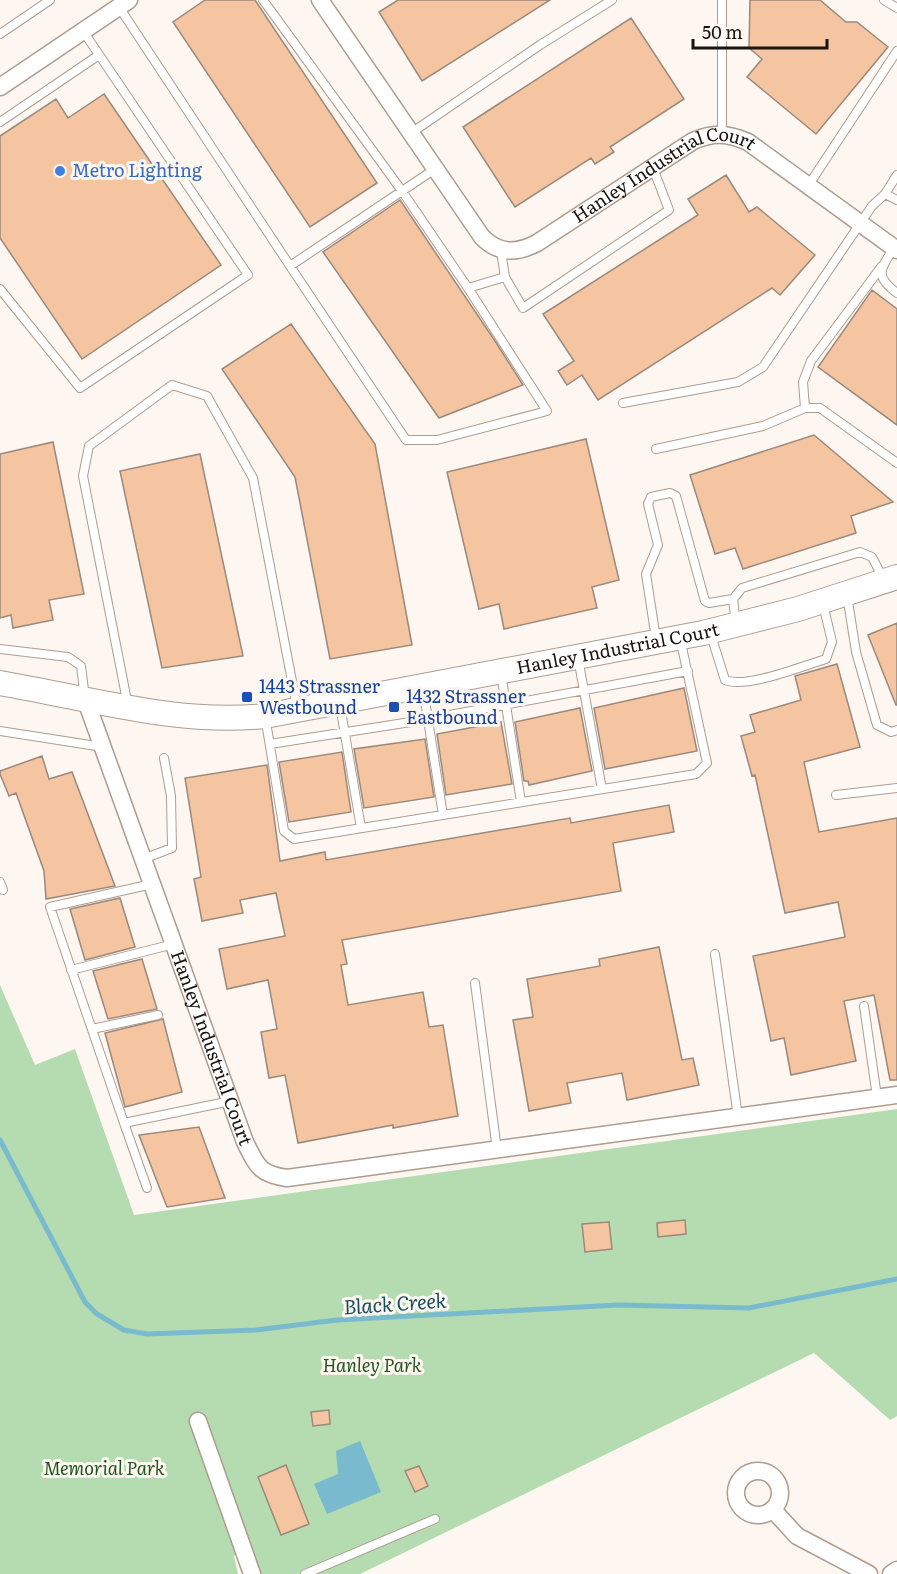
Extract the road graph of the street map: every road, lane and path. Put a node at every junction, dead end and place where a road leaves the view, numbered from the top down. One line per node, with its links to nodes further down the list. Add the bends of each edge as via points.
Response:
1 (50, 0): 10 (lane)
2 (263, 0): 21 (lane)
3 (320, 0): 15 (street)
4 (612, 0): 15 (lane)
5 (722, 0): 16 (lane)
6 (884, 0): 8 (lane)
7 (124, 3): 9 (street); 27 (lane)
8 (897, 8)
9 (83, 31): 12 (lane); 13 (street)
10 (0, 34)
11 (897, 51): 20 (lane)
12 (99, 55): 14 (lane); 31 (lane, via 248,275 80,388)
13 (0, 87)
14 (0, 122)
15 (411, 133): 18 (street)
16 (722, 134): 17 (street, Hanley Industrial Court, via 693,141); 20 (street, Hanley Industrial Court, via 748,142)
17 (653, 168): 26 (street, Hanley Industrial Court, via 537,243 525,249); 29 (lane, via 669,210 523,308)
18 (435, 169): 21 (lane); 26 (street, via 482,237)
19 (897, 175): 22 (lane)
20 (808, 186): 24 (street, Hanley Industrial Court)
21 (402, 191): 27 (lane); 30 (lane)
22 (885, 194): 23 (lane); 24 (lane, via 872,206)
23 (897, 200)
24 (862, 225): 25 (street, Hanley Industrial Court); 33 (lane, via 763,368 738,382)
25 (895, 249): 28 (lane)
26 (501, 251): 29 (lane)
27 (290, 266): 30 (lane, via 406,440 437,440 547,411)
28 (882, 266): 32 (lane, via 884,284); 34 (lane, via 811,361 803,382)
29 (505, 277): 30 (lane)
30 (468, 288)
31 (0, 289)
32 (897, 293)
33 (623, 403)
34 (805, 408): 35 (lane, via 763,426); 36 (lane, via 820,408)
35 (656, 449)
36 (897, 463)
37 (891, 579): 38 (street, Hanley Industrial Court); 39 (lane, via 872,557 860,552 742,588)
38 (847, 594): 40 (street, Hanley Industrial Court); 59 (lane, via 856,652 877,725 891,732)
39 (733, 599): 41 (lane); 44 (lane, via 705,601 676,496 670,493 651,497 648,504 657,545 646,574)
40 (822, 601): 41 (street, Hanley Industrial Court); 42 (lane, via 831,642 826,659 752,680 725,680)
41 (736, 625): 42 (street, Hanley Industrial Court)
42 (710, 631): 43 (street, Hanley Industrial Court)
43 (680, 637): 44 (street, Hanley Industrial Court); 47 (lane)
44 (656, 642): 46 (street, Hanley Industrial Court)
45 (0, 649): 52 (lane, via 68,657 81,666)
46 (578, 657): 48 (street, Hanley Industrial Court); 51 (lane)
47 (688, 671): 51 (lane); 66 (lane, via 707,763 696,774)
48 (501, 673): 50 (street, Hanley Industrial Court); 54 (lane)
49 (0, 683): 52 (street, Hanley Industrial Court)
50 (423, 688): 53 (street, Hanley Industrial Court); 58 (lane)
51 (585, 689): 54 (lane); 66 (lane)
52 (85, 698): 55 (street, Hanley Industrial Court); 63 (street, Hanley Industrial Court)
53 (340, 704): 56 (street, Hanley Industrial Court); 61 (lane)
54 (504, 704): 58 (lane); 68 (lane)
55 (128, 706): 56 (lane, via 83,476 89,447 172,386 207,396 253,478); 57 (street, Hanley Industrial Court, via 205,718)
56 (297, 711): 57 (street, Hanley Industrial Court)
57 (265, 716): 62 (lane)
58 (427, 719): 61 (lane); 69 (lane)
59 (897, 730)
60 (0, 732): 63 (lane)
61 (345, 732): 62 (lane); 70 (lane)
62 (270, 744): 70 (lane, via 288,837)
63 (103, 747): 71 (street, Hanley Industrial Court)
64 (164, 758): 71 (lane, via 171,796 172,848)
65 (897, 788): 67 (lane)
66 (602, 789): 68 (lane)
67 (836, 795)
68 (521, 802): 69 (lane)
69 (443, 815): 70 (lane)
70 (361, 828)
71 (143, 859): 72 (street, Hanley Industrial Court)
72 (152, 884): 73 (street, Hanley Industrial Court); 75 (lane, via 50,907)
73 (174, 944): 75 (lane); 82 (street, Hanley Industrial Court)
74 (715, 954): 83 (lane)
75 (72, 970): 79 (lane)
76 (475, 983): 85 (lane)
77 (864, 1006): 81 (lane)
78 (158, 1015): 79 (lane)
79 (92, 1029): 84 (lane)
80 (897, 1095): 81 (street, Hanley Industrial Court)
81 (878, 1098): 83 (street, Hanley Industrial Court)
82 (231, 1101): 84 (lane); 85 (street, Hanley Industrial Court, via 245,1142 259,1168 270,1176 287,1178)
83 (738, 1117): 85 (street, Hanley Industrial Court)
84 (124, 1123): 86 (lane)
85 (497, 1150)
86 (147, 1188)
87 (198, 1421): 91 (street)
88 (774, 1511): 93 (street, via 797,1536)
89 (435, 1519): 92 (lane)
90 (897, 1570): 94 (street)
91 (252, 1574)
92 (305, 1574)
93 (869, 1574)
94 (891, 1574)

